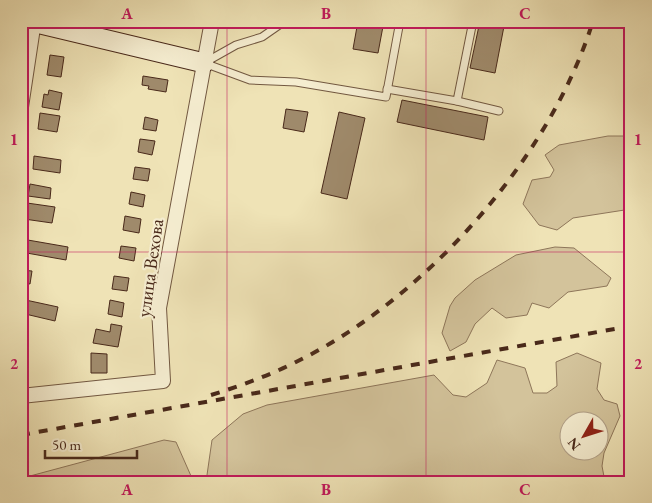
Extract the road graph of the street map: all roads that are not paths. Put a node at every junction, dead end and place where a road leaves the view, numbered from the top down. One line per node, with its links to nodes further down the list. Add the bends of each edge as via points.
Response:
1 (212, 21): 6 (street, улица Вехова)
2 (285, 21): 6 (lane, via 262,37 236,45)
3 (400, 21): 7 (lane)
4 (474, 21): 8 (lane)
5 (32, 22): 6 (street); 9 (street)
6 (204, 63): 7 (lane, via 250,80 296,82 386,97); 11 (street, улица Вехова, via 159,308 163,381)
7 (387, 89): 8 (lane)
8 (457, 102): 10 (lane)
9 (21, 107)
10 (499, 111)
11 (21, 396)

